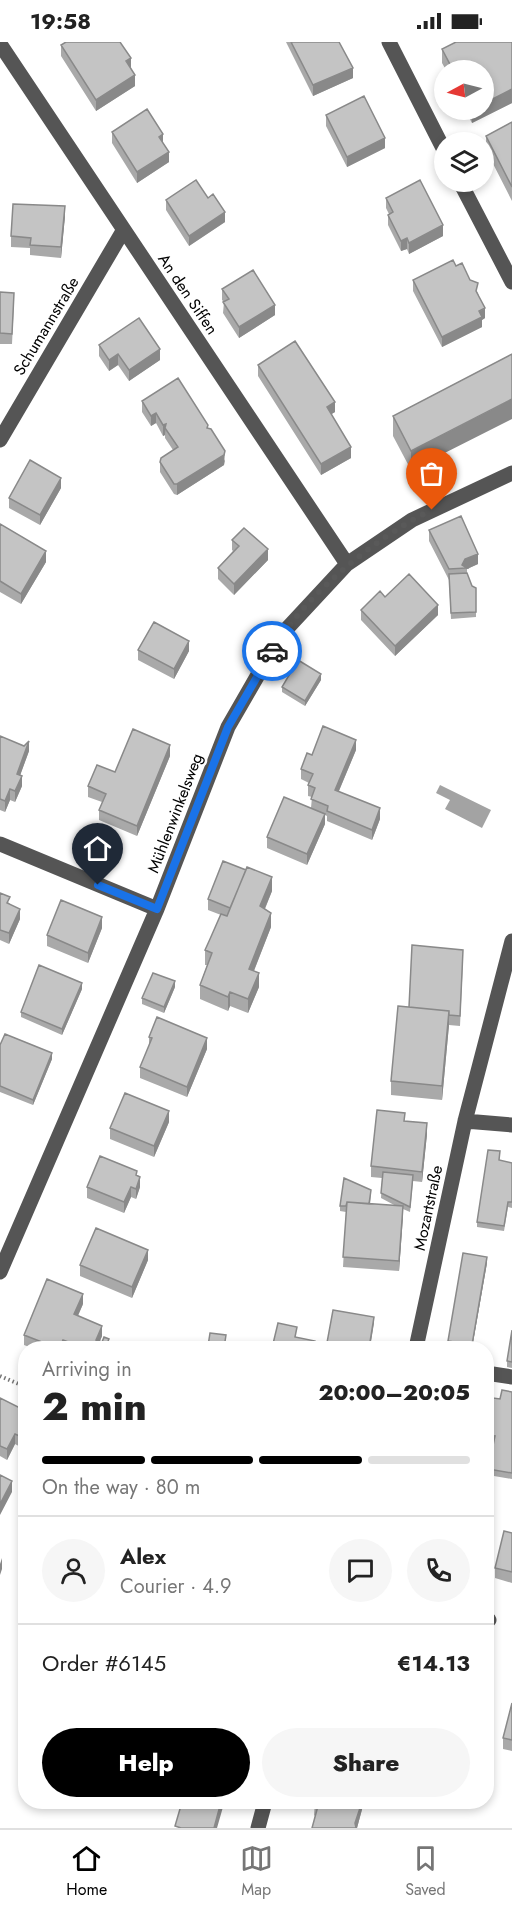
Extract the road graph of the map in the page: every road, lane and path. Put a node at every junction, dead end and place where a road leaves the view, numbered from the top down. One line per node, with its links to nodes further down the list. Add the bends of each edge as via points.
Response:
1 (389, 42): 3 (street)
2 (0, 44): 5 (street, An den Siffen)
3 (435, 132)
4 (465, 192): 6 (street)
5 (123, 231): 7 (street, Schumannstraße); 9 (street, An den Siffen)
6 (512, 282)
7 (0, 440)
8 (512, 472): 9 (street, Mühlenwinkelsweg, via 412,519)
9 (347, 564): 11 (street, Mühlenwinkelsweg, via 281,635 228,727)
10 (0, 844): 11 (street)
11 (157, 909): 15 (street, Mühlenwinkelsweg)
12 (512, 941): 13 (street, Mozartstraße)
13 (465, 1121): 14 (street); 16 (street, Mozartstraße)
14 (512, 1125)
15 (0, 1272)
16 (418, 1341)
17 (494, 1374): 19 (street)
18 (0, 1376): 20 (path)
19 (512, 1377)
20 (18, 1384)
21 (263, 1809): 22 (street)
22 (258, 1828)

